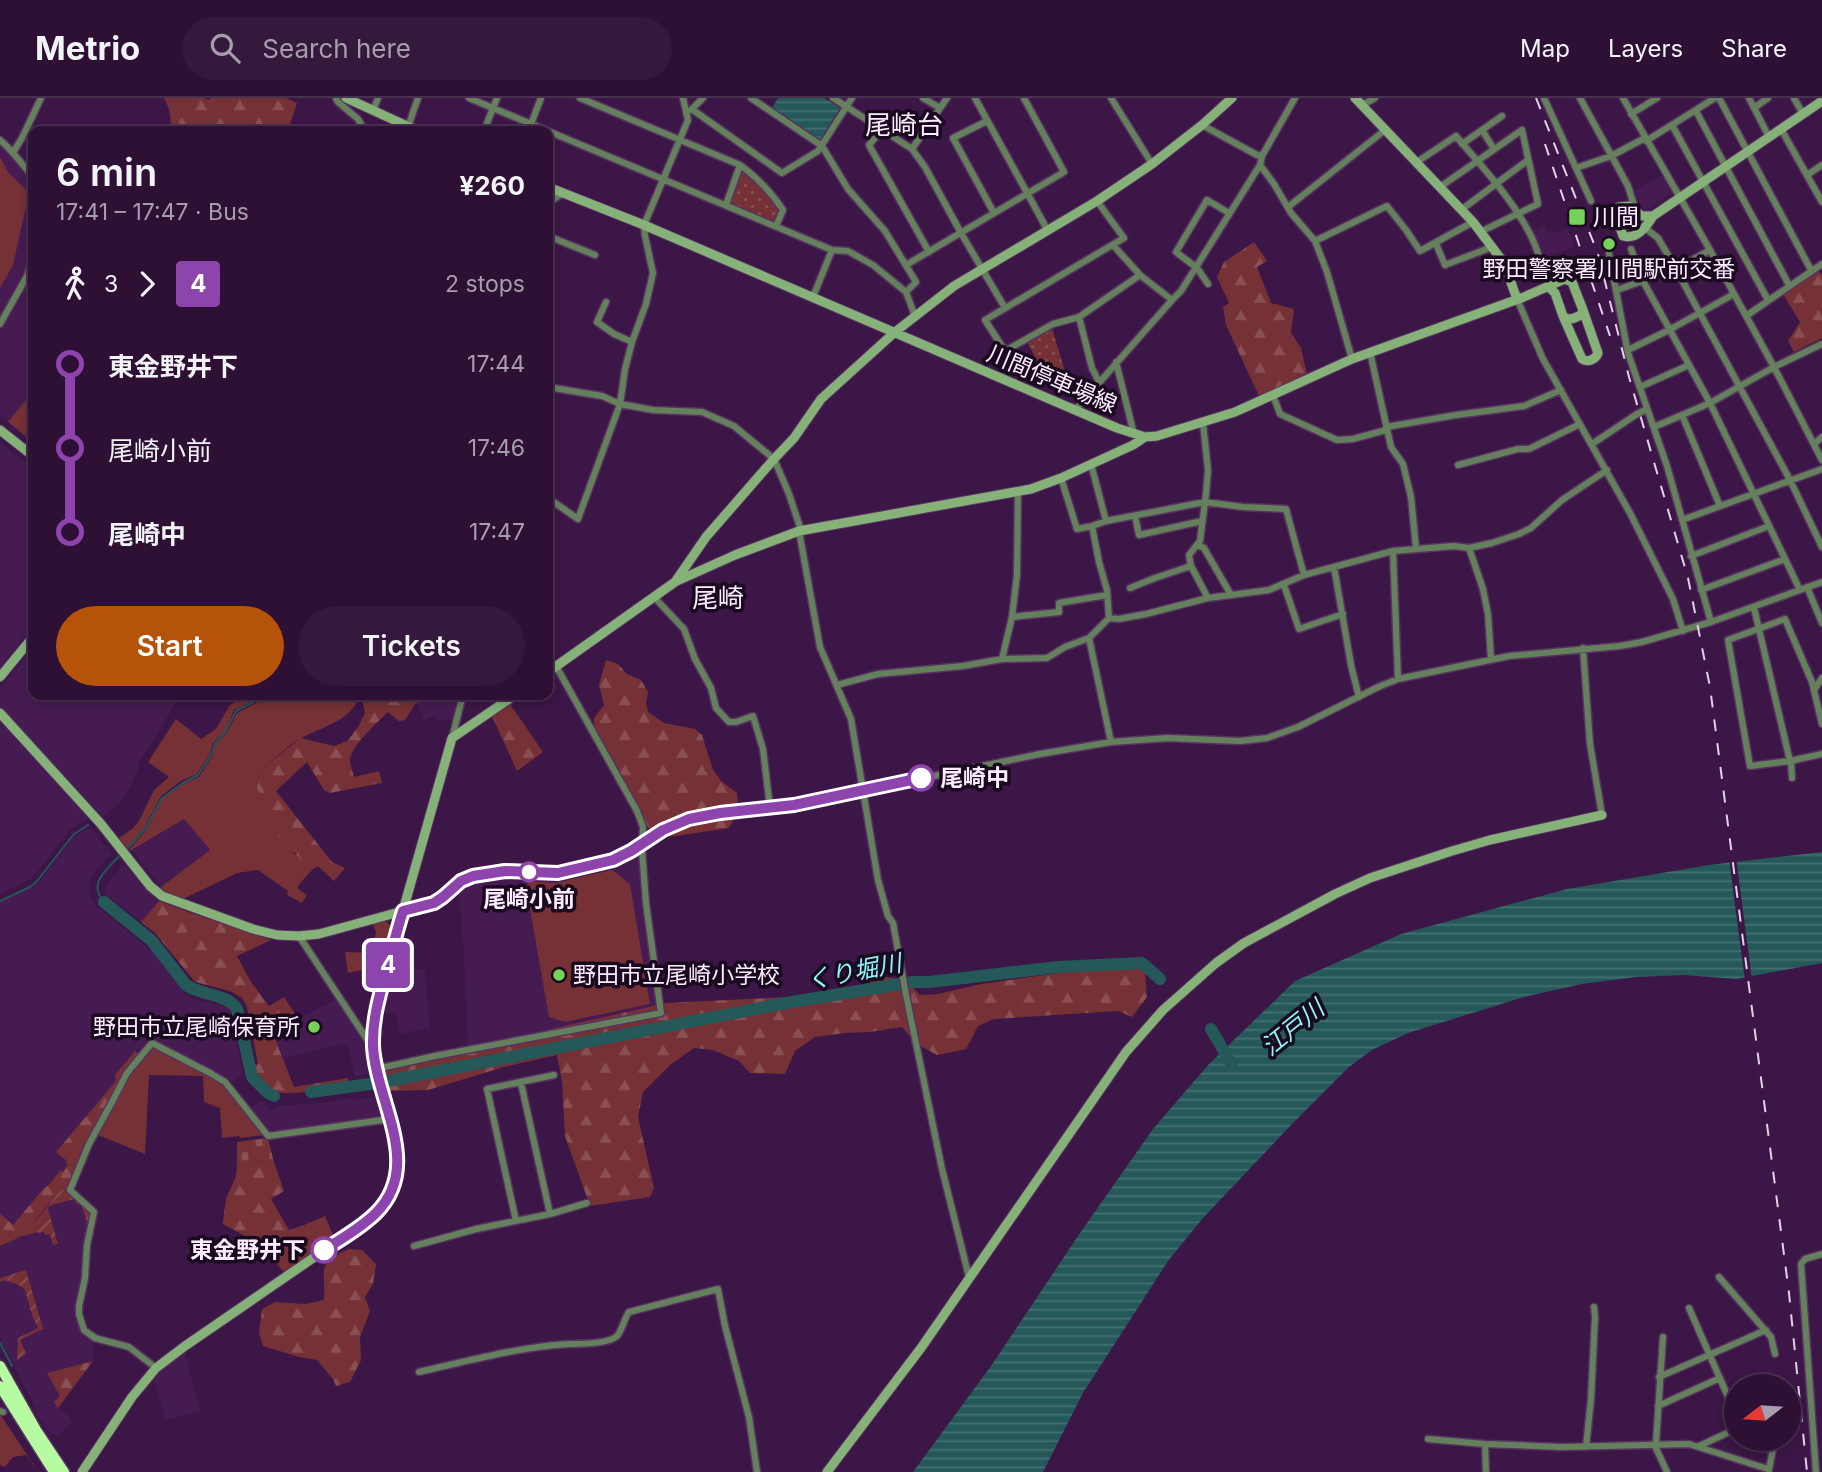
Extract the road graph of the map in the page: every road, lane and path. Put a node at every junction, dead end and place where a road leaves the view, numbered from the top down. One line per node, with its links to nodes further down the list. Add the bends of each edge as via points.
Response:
1 (41, 98): 66 (street)
2 (336, 98): 48 (street)
3 (346, 98): 38 (street)
4 (378, 98): 38 (street)
5 (418, 98): 50 (street)
6 (468, 98): 35 (street)
7 (496, 98): 35 (street)
8 (541, 98): 45 (street)
9 (580, 98): 61 (street)
10 (682, 98): 39 (street)
11 (703, 98): 39 (street)
12 (751, 98): 63 (street)
13 (832, 98): 34 (street)
14 (852, 98): 34 (street)
15 (923, 98): 36 (street)
16 (947, 98): 36 (street)
17 (975, 98): 44 (street)
18 (1024, 98): 87 (street, via 1064,172)
19 (1111, 98): 73 (street)
20 (1232, 98): 46 (street)
21 (1296, 98): 68 (street)
22 (1355, 98): 33 (street)
23 (1375, 98): 33 (street)
24 (1544, 98): 78 (street)
25 (1580, 98): 69 (street)
26 (1623, 98): 41 (street)
27 (1657, 98): 41 (street)
28 (1717, 98): 40 (street); 67 (street)
29 (1749, 98): 37 (street)
30 (1768, 98): 37 (street)
31 (1794, 98): 42 (street)
32 (1818, 101): 42 (street)
33 (1362, 106): 55 (street)
34 (846, 107): 54 (street); 63 (street)
35 (493, 108): 45 (street); 51 (street)
36 (940, 108): 64 (street)
37 (1754, 108): 58 (street)
38 (373, 111): 49 (street)
39 (689, 111): 61 (street); 63 (street, via 782,173)
40 (1696, 111): 47 (street); 77 (street)
41 (1631, 114): 60 (street)
42 (1803, 114): 53 (street)
43 (1502, 116): 56 (street)
44 (988, 121): 87 (street); 98 (street, via 953,138)
45 (531, 124): 52 (street)
46 (1202, 125): 68 (street); 73 (street)
47 (1672, 125): 60 (street); 82 (street)
48 (362, 126)
49 (406, 126)
50 (408, 126)
51 (486, 126)
52 (536, 126)
53 (1781, 129): 58 (street); 80 (street)
54 (882, 130): 64 (street); 116 (street, via 869,145)
55 (1385, 130): 72 (street); 94 (street)
56 (1482, 130): 62 (street); 65 (street)
57 (553, 133): 81 (street)
58 (1769, 137): 67 (street)
59 (0, 139): 66 (street)
60 (1646, 139): 69 (street); 88 (street)
61 (680, 141): 74 (street); 81 (street)
62 (1462, 144): 71 (street); 72 (street, via 1456,136)
63 (822, 146): 120 (street, via 848,189 885,231)
64 (912, 149): 107 (street)
65 (1494, 149): 70 (street, via 1522,130); 71 (street)
66 (14, 151): 79 (street)
67 (1748, 152): 77 (street); 124 (street)
68 (1262, 156): 76 (street)
69 (1611, 156): 78 (street); 95 (street, via 1628,186)
70 (1528, 160): 83 (street); 99 (street, via 1538,204)
71 (1477, 161): 83 (street); 84 (street)
72 (1417, 162): 84 (street)
73 (1152, 164): 90 (street)
74 (740, 165): 93 (street); 103 (street, via 771,191 783,210)
75 (1822, 165): 80 (street)
76 (1260, 166): 94 (street); 97 (street)
77 (1726, 167): 82 (street); 129 (street)
78 (1576, 168): 91 (street)
79 (28, 171)
80 (1807, 175): 92 (street)
81 (663, 179): 93 (street); 102 (street)
82 (1704, 181): 88 (street); 137 (street)
83 (1496, 183): 96 (street); 99 (street)
84 (1440, 187): 96 (street)
85 (553, 189): 86 (street, 川間停車場線)
86 (563, 194): 89 (street); 102 (street, 川間停車場線)
87 (1027, 194): 98 (street); 105 (street)
88 (1680, 198): 100 (street); 115 (street)
89 (553, 200)
90 (1097, 201): 105 (street); 111 (street, via 1124,238)
91 (1591, 201)
92 (1822, 202)
93 (726, 205): 103 (street)
94 (1288, 208): 109 (street)
95 (1633, 208): 100 (street, via 1642,216); 104 (street, via 1616,209 1623,236 1634,236)
96 (1461, 210): 101 (street)
97 (1229, 213): 121 (street); 121 (street, via 1207,200 1175,252)
98 (994, 214): 107 (street)
99 (1519, 214): 106 (street); 130 (street)
100 (1653, 216): 104 (street)
101 (1473, 222): 106 (street); 110 (street)
102 (644, 225): 134 (street, 川間停車場線); 149 (street, via 653,273)
103 (776, 226): 114 (street)
104 (1645, 228): 123 (street, via 1658,238)
105 (1048, 231): 122 (street)
106 (1480, 232): 112 (street)
107 (961, 233): 116 (street); 122 (street)
108 (553, 238): 118 (street)
109 (1315, 241): 110 (street, via 1387,206 1420,251); 153 (street)
110 (1436, 244): 112 (street, via 1445,265)
111 (1113, 245): 126 (street); 139 (street)
112 (1492, 247): 135 (street, via 1504,263)
113 (1631, 249): 127 (street)
114 (832, 250): 132 (street, via 848,251 873,265); 134 (street)
115 (1710, 250): 123 (street); 133 (street)
116 (929, 252): 120 (street)
117 (1609, 254): 131 (street)
118 (595, 255)
119 (1822, 264): 124 (street)
120 (906, 265): 132 (street, via 916,282)
121 (1197, 268): 128 (street); 136 (street)
122 (982, 269): 139 (street); 142 (street)
123 (1676, 269): 127 (street); 141 (street)
124 (1811, 270): 129 (street)
125 (28, 273): 146 (street)
126 (1140, 275): 136 (street); 145 (street)
127 (1643, 281): 131 (street); 147 (street)
128 (1208, 284)
129 (1789, 285): 137 (street)
130 (1553, 288): 135 (street, 川間停車場線); 140 (street, via 1565,279 1572,282); 143 (street)
131 (1617, 290): 151 (street)
132 (906, 292): 142 (street)
133 (1734, 294): 141 (street); 144 (street)
134 (813, 297): 148 (street, 川間停車場線)
135 (1517, 299): 152 (street, 川間停車場線); 161 (street)
136 (1172, 300): 154 (street)
137 (1768, 300): 144 (street)
138 (606, 302): 149 (street, via 597,323)
139 (1005, 308): 145 (street, via 985,320 1005,351 1054,324)
140 (1583, 310): 143 (street, via 1581,316 1569,320); 143 (street, via 1598,353 1589,361 1582,359)
141 (1700, 313): 147 (street); 158 (street)
142 (915, 316): 148 (street)
143 (1563, 316)
144 (1745, 316): 156 (street)
145 (1079, 317): 157 (street)
146 (0, 324)
147 (1669, 330): 151 (street); 155 (street)
148 (895, 332): 165 (street, 川間停車場線); 179 (street, via 821,399)
149 (632, 342): 164 (street)
150 (1822, 344): 156 (street)
151 (1628, 350): 159 (street)
152 (1370, 352): 153 (street, 川間停車場線); 171 (street)
153 (1352, 359): 162 (street, 川間停車場線)
154 (1116, 362): 157 (street); 173 (street)
155 (1689, 365): 159 (street); 163 (street)
156 (1774, 367): 158 (street); 177 (street)
157 (1099, 382): 165 (street)
158 (1740, 386): 163 (street); 186 (street)
159 (1640, 387): 166 (street)
160 (553, 388): 164 (street)
161 (1561, 390): 169 (street); 171 (street, via 1524,406)
162 (1273, 395): 168 (street, 川間停車場線); 171 (street, via 1280,414 1337,440)
163 (1710, 403): 167 (street); 188 (street)
164 (620, 404): 179 (street, via 702,412 734,426); 189 (street, via 578,519)
165 (1076, 409): 173 (street, 川間停車場線)
166 (1647, 409): 170 (street); 176 (street)
167 (1682, 415): 170 (street); 191 (street)
168 (1203, 423): 174 (street, 川間停車場線); 190 (street, via 1208,470)
169 (1580, 424): 176 (street); 182 (street, via 1529,449)
170 (1654, 427): 193 (street)
171 (1386, 429): 201 (street, via 1403,464)
172 (0, 430): 178 (street)
173 (1134, 434): 174 (street, 川間停車場線)
174 (1145, 437): 181 (street)
175 (1822, 437): 177 (street)
176 (1592, 444): 184 (street)
177 (1814, 444): 180 (street)
178 (28, 452)
179 (774, 459): 198 (street); 209 (street, via 706,537)
180 (1822, 460)
181 (1091, 464): 185 (street); 194 (street)
182 (1458, 466)
183 (1822, 469): 186 (street)
184 (1607, 470): 202 (street, via 1531,528); 226 (street, via 1673,599)
185 (1061, 478): 187 (street); 196 (street, via 1077,529)
186 (1790, 480): 188 (street); 200 (street)
187 (1018, 492): 198 (street); 221 (street)
188 (1754, 494): 191 (street); 197 (street)
189 (553, 502)
190 (1205, 502): 192 (street); 195 (street); 208 (street, via 1286,509)
191 (1720, 506): 193 (street)
192 (1135, 516): 194 (street); 195 (street, via 1139,534)
193 (1682, 520): 204 (street)
194 (1106, 521): 196 (street)
195 (1202, 521): 199 (street)
196 (1093, 526): 215 (street)
197 (1769, 526): 204 (street); 205 (street)
198 (800, 531): 209 (street); 237 (street, via 820,647)
199 (1197, 545): 206 (street, via 1189,555); 216 (street, via 1204,548)
200 (1822, 547)
201 (1416, 548): 202 (street); 203 (street)
202 (1469, 548): 231 (street, via 1483,589)
203 (1393, 551): 207 (street); 236 (street)
204 (1691, 556): 214 (street)
205 (1785, 559): 213 (street); 214 (street)
206 (1191, 566): 212 (street); 218 (street)
207 (1334, 567): 208 (street); 220 (street)
208 (1304, 575): 211 (street)
209 (675, 582): 217 (street)
210 (1822, 582): 213 (street)
211 (1284, 585): 216 (street); 220 (street, via 1299,629)
212 (1130, 588)
213 (1804, 589): 219 (street); 224 (street)
214 (1701, 590): 223 (street)
215 (1107, 595): 221 (street, via 1059,603 1059,612); 222 (street)
216 (1231, 595): 218 (street)
217 (654, 597): 232 (street); 250 (street, via 684,629 716,708 729,722 753,716 763,749)
218 (1209, 598): 222 (street)
219 (1754, 608): 223 (street); 225 (street)
220 (1343, 614): 239 (street)
221 (1012, 617): 230 (street)
222 (1109, 618): 227 (street)
223 (1711, 622): 226 (street)
224 (1822, 623)
225 (1759, 629): 238 (street, via 1786,619); 247 (street); 247 (street, via 1728,640 1750,766)
226 (1683, 631): 229 (street, via 1632,644)
227 (1088, 638): 230 (street, via 1047,658); 245 (street)
228 (28, 643): 234 (street)
229 (1583, 648): 231 (street); 251 (street, via 1590,744)
230 (1002, 659): 237 (street, via 877,674)
231 (1492, 659): 236 (street)
232 (553, 668)
233 (553, 671): 252 (street, via 637,811)
234 (0, 677)
235 (1822, 678): 238 (street)
236 (1398, 679): 239 (street)
237 (837, 685): 249 (street, via 851,719)
238 (1814, 690): 243 (street)
239 (1359, 697): 245 (street, via 1298,727 1258,740)
240 (462, 700): 244 (street)
241 (508, 700): 244 (street)
242 (0, 713): 254 (street, via 162,897 253,929)
243 (1822, 724)
244 (452, 738): 253 (street)
245 (1111, 742): 249 (street)
246 (1822, 754): 247 (street)
247 (1790, 761): 248 (street)
248 (1792, 778)
249 (862, 790): 250 (street); 265 (street, via 878,880 893,923)
250 (770, 808): 252 (street, via 689,819)
251 (1602, 815): 265 (street, via 1490,840 1370,878 1244,943 1216,963 1168,1004 1131,1046)
252 (643, 843): 253 (street, via 613,860 578,869 473,876 434,903); 256 (street, via 661,1013)
253 (403, 911): 254 (street); 255 (street, via 377,1007)
254 (299, 936): 255 (street)
255 (374, 1050): 256 (street)
256 (377, 1071): 259 (street)
257 (554, 1075): 258 (street)
258 (521, 1083): 261 (street); 262 (street, via 487,1089)
259 (390, 1119): 274 (street, via 398,1153 396,1177 376,1213); 274 (street, via 268,1136 225,1082 152,1043 127,1073 70,1190 94,1212 79,1306 84,1330 95,1338 129,1347)
260 (587, 1203): 261 (street)
261 (550, 1214): 262 (street)
262 (516, 1221): 263 (street)
263 (414, 1246)
264 (1822, 1254): 296 (street, via 1801,1264)
265 (969, 1277): 293 (street)
266 (1718, 1277): 269 (street)
267 (1594, 1307): 286 (street)
268 (1689, 1308): 272 (street)
269 (1766, 1330): 271 (street); 272 (street)
270 (1663, 1337): 276 (street)
271 (1775, 1354)
272 (1709, 1355): 276 (street); 277 (street)
273 (0, 1366): 290 (highway)
274 (156, 1368): 291 (street)
275 (419, 1371): 292 (street, via 518,1350 610,1339 617,1336 629,1312 718,1289)
276 (1659, 1377): 280 (street)
277 (1720, 1378): 279 (street); 280 (street)
278 (0, 1386): 289 (highway)
279 (1724, 1387)
280 (1658, 1406): 283 (street)
281 (1724, 1435): 285 (street)
282 (1427, 1438): 284 (street)
283 (1656, 1443): 285 (street); 286 (street); 295 (street)
284 (1485, 1444): 286 (street); 294 (street)
285 (1699, 1446): 288 (street)
286 (1586, 1447)
287 (1772, 1451): 288 (street)
288 (1769, 1471)
289 (54, 1472)
290 (64, 1472)
291 (82, 1472)
292 (757, 1472)
293 (827, 1472)
294 (1486, 1472)
295 (1667, 1472)
296 (1816, 1472)

